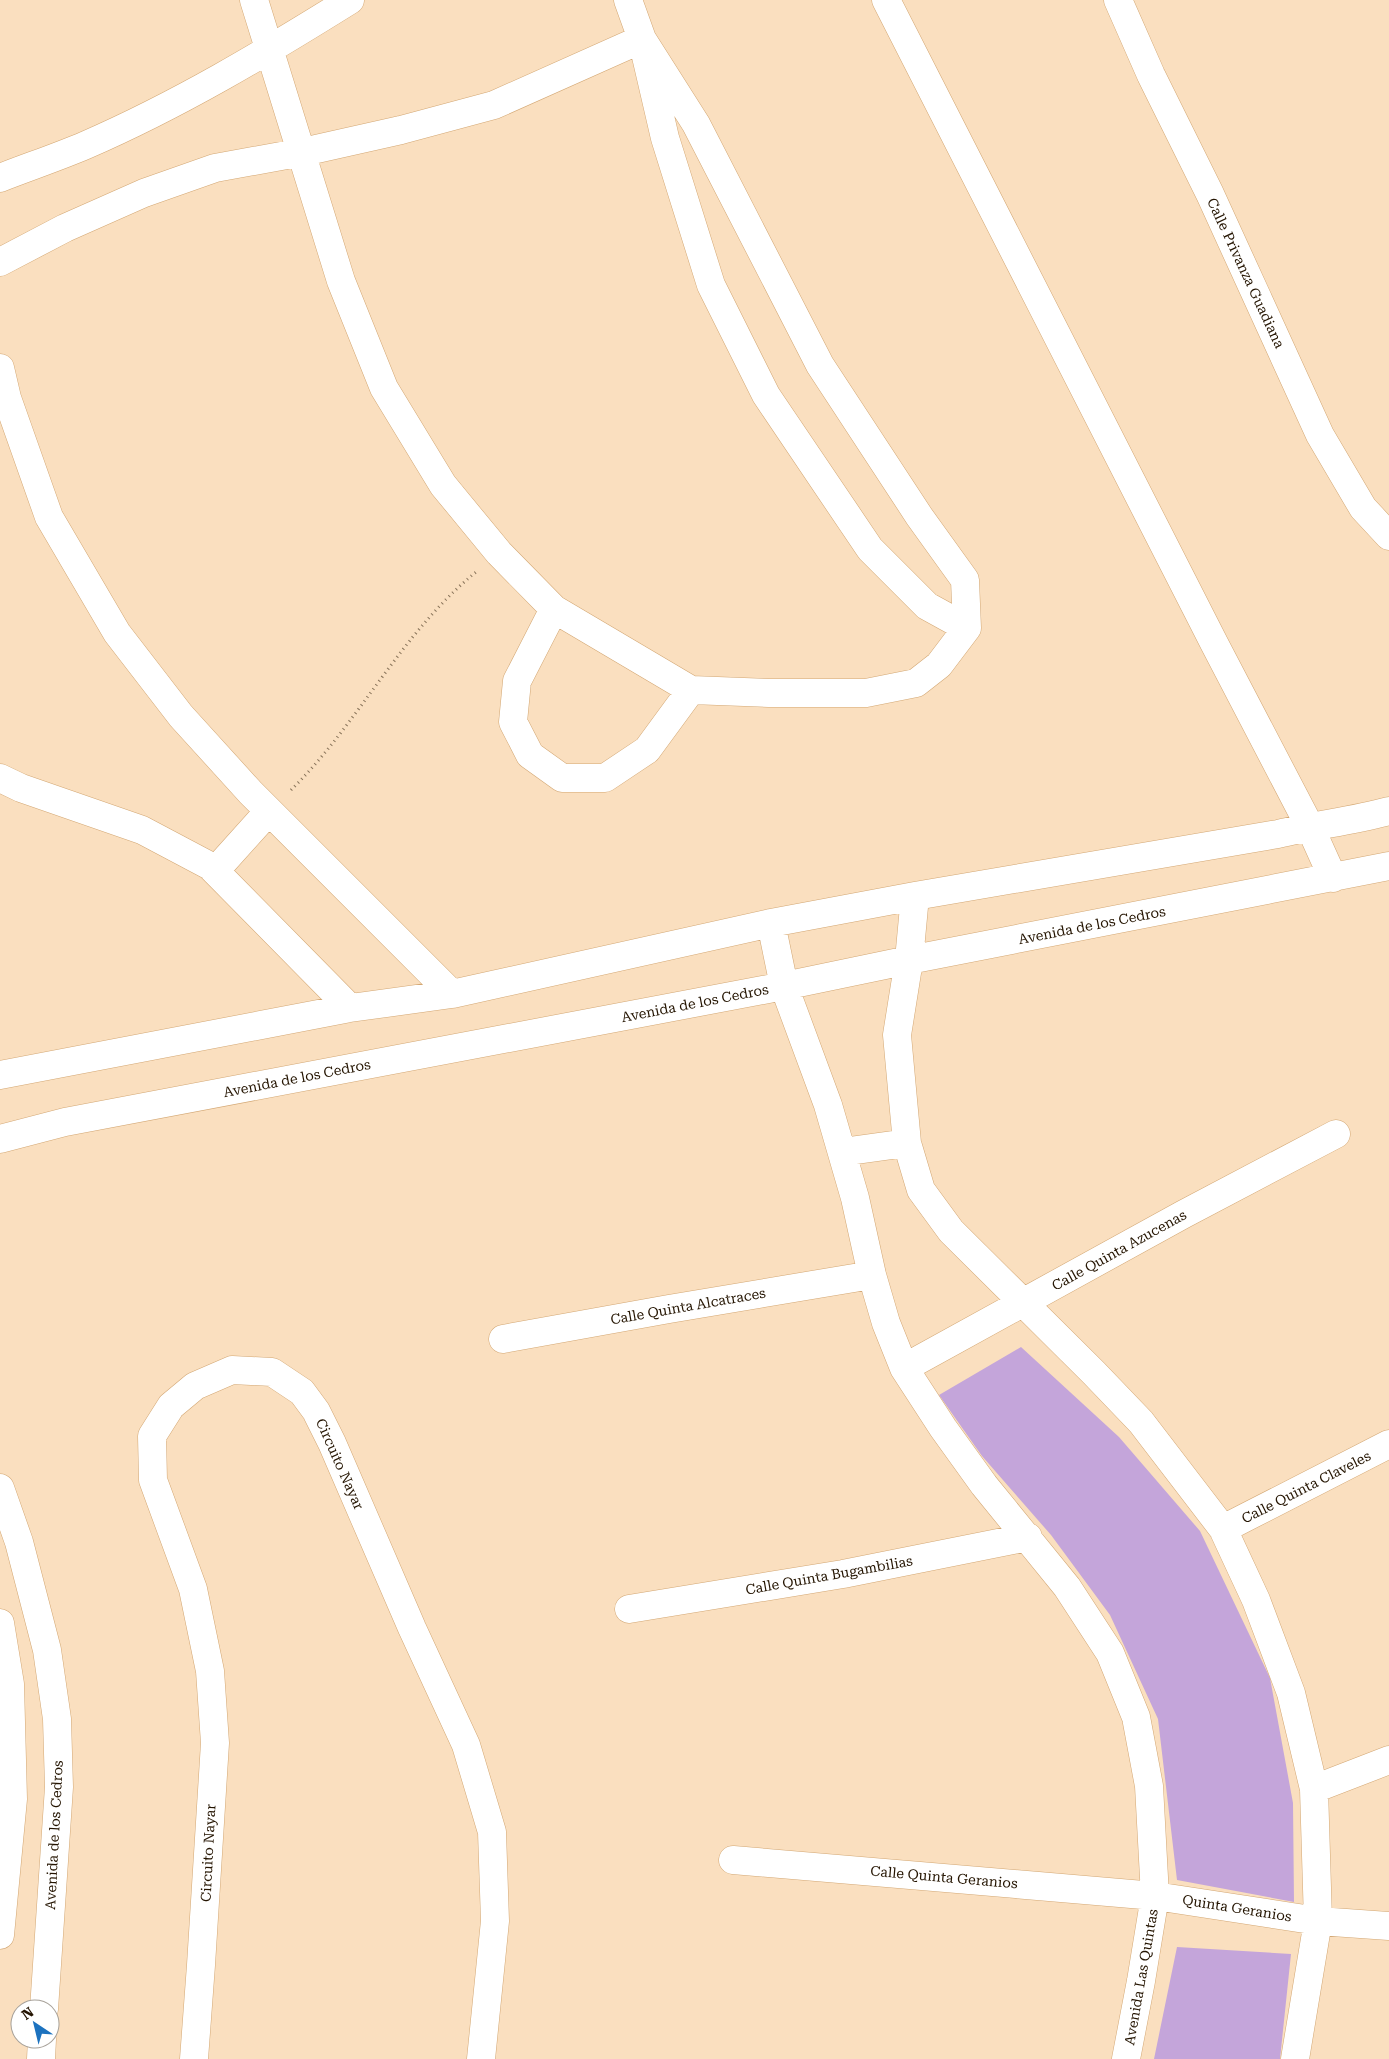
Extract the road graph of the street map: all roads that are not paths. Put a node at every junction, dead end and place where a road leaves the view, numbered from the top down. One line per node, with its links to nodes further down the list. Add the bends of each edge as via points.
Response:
1 (254, 0): 7 (street)
2 (350, 0): 7 (street)
3 (628, 0): 6 (street)
4 (886, 0): 19 (street)
5 (1118, 0): 12 (street, Calle Privanza Guadiana, via 1320,435 1363,508)
6 (642, 39): 8 (street, via 494,105); 14 (street, via 696,124 820,365 965,580); 14 (street, via 665,138 711,285 766,395 870,549 928,606)
7 (270, 50): 8 (street); 9 (street, via 86,145)
8 (303, 152): 10 (street, via 216,168 144,193 65,228); 13 (street, via 342,280 384,388 443,485 499,552)
9 (0, 178)
10 (0, 262)
11 (0, 368): 17 (street, via 7,398 49,517 118,633 181,716)
12 (1389, 536)
13 (554, 609): 15 (street); 15 (street, via 517,681 513,722 530,755 562,778 605,778 647,750)
14 (967, 628): 15 (street, via 940,665 916,682 866,693)
15 (690, 690)
16 (0, 778): 21 (street, via 142,830)
17 (269, 811): 21 (street); 27 (street)
18 (1389, 811): 19 (street, via 1349,822)
19 (1310, 827): 22 (street); 23 (street)
20 (1389, 866): 22 (street, Avenida de los Cedros)
21 (215, 871): 28 (street)
22 (1333, 878): 25 (street, Avenida de los Cedros)
23 (915, 896): 24 (street); 25 (street)
24 (771, 923): 26 (street, Avenida Las Quintas); 27 (street)
25 (909, 960): 26 (street, Avenida de los Cedros); 32 (street, via 897,1035)
26 (784, 986): 31 (street, Avenida de los Cedros, via 66,1122); 33 (street, Avenida Las Quintas)
27 (452, 994): 28 (street)
28 (350, 1008): 29 (street)
29 (0, 1075)
30 (1336, 1134): 35 (street, Calle Quinta Azucenas)
31 (0, 1139)
32 (907, 1143): 33 (street); 35 (street, via 920,1190 951,1231)
33 (842, 1152): 34 (street, Avenida Las Quintas)
34 (872, 1275): 36 (street, Calle Quinta Alcatraces); 37 (street, Avenida Las Quintas)
35 (1023, 1302): 37 (street, Calle Quinta Azucenas); 40 (street, via 1141,1422)
36 (503, 1339)
37 (904, 1368): 41 (street, Avenida Las Quintas, via 942,1428)
38 (1389, 1444): 40 (street, Calle Quinta Claveles)
39 (0, 1488): 51 (street, Avenida de los Cedros, via 19,1542 47,1650 57,1718 59,1787)
40 (1223, 1529): 45 (street, via 1256,1600 1291,1693)
41 (1028, 1537): 42 (street, Calle Quinta Bugambilias, via 844,1574); 47 (street, Avenida Las Quintas, via 1067,1587 1110,1654 1136,1717 1149,1786)
42 (629, 1609)
43 (0, 1623): 50 (street, via 10,1684 13,1799)
44 (1389, 1760): 45 (street)
45 (1314, 1789): 48 (street)
46 (733, 1860): 47 (street, Calle Quinta Geranios)
47 (1155, 1896): 48 (street, Quinta Geranios); 54 (street, Avenida Las Quintas)
48 (1318, 1921): 49 (street, Quinta Geranios); 55 (street)
49 (1389, 1926)
50 (0, 1935)
51 (45, 1999)
52 (194, 2059): 53 (street, Circuito Nayar, via 215,1744 211,1680 193,1589 153,1480 152,1436 171,1406 195,1386 232,1370 272,1372 302,1392 316,1411 466,1745 492,1832 495,1921)
53 (481, 2059)
54 (1126, 2059)
55 (1295, 2059)

